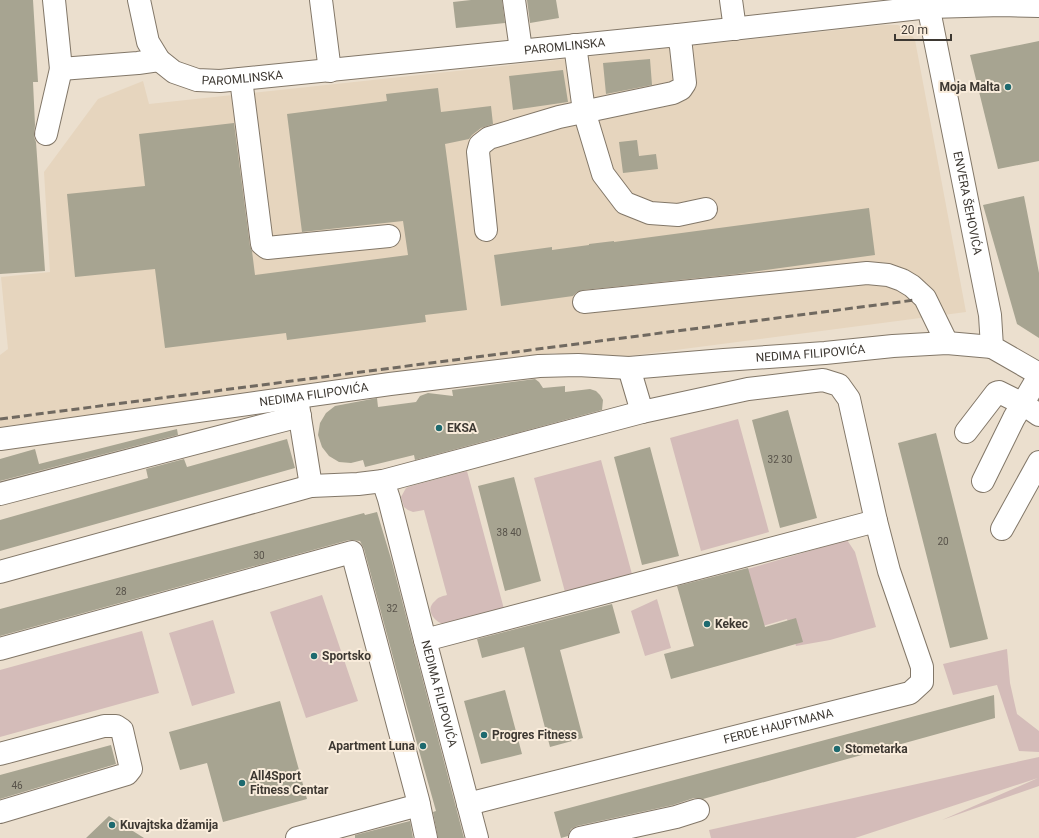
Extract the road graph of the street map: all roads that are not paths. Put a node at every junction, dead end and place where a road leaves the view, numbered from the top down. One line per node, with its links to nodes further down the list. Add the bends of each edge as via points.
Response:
1 (54, 0): 13 (street)
2 (139, 0): 12 (street, PAROMLINSKA, via 148,42)
3 (321, 0): 14 (street)
4 (514, 0): 11 (street)
5 (731, 0): 8 (street)
6 (928, 4): 7 (street, PAROMLINSKA); 8 (street, PAROMLINSKA); 23 (street, ENVERA ŠEHOVIĆA, via 990,316)
7 (1039, 6)
8 (735, 29): 9 (street, PAROMLINSKA)
9 (678, 35): 10 (street, PAROMLINSKA); 16 (street, via 685,83 681,89 674,93)
10 (575, 45): 11 (street, PAROMLINSKA); 16 (street)
11 (521, 50): 14 (street, PAROMLINSKA)
12 (158, 60): 13 (street); 15 (street, PAROMLINSKA, via 174,72 197,80)
13 (61, 69): 17 (street)
14 (330, 70): 15 (street, PAROMLINSKA)
15 (241, 79): 20 (street, via 262,244 267,248)
16 (584, 111): 18 (street, via 603,174 625,203 650,213 678,215); 19 (street, via 489,138 480,145 478,152)
17 (46, 134)
18 (706, 210)
19 (486, 230)
20 (389, 236)
21 (584, 302): 22 (street, via 867,273 888,275 912,286 925,298)
22 (947, 343): 23 (street, NEDIMA FILIPOVIĆA); 24 (street, NEDIMA FILIPOVIĆA)
23 (992, 347): 26 (street)
24 (866, 349): 25 (street, NEDIMA FILIPOVIĆA); 27 (street)
25 (629, 368): 29 (street); 31 (street, NEDIMA FILIPOVIĆA, via 539,366 390,384)
26 (1039, 375): 28 (street)
27 (823, 380): 29 (street, via 748,389); 37 (street, FERDE HAUPTMANA, via 839,385 849,399)
28 (1031, 410): 30 (street, via 1001,392 996,393); 34 (street)
29 (642, 412): 33 (street)
30 (966, 432)
31 (0, 439)
32 (1039, 462): 38 (street)
33 (384, 481): 35 (street); 40 (street, NEDIMA FILIPOVIĆA)
34 (983, 482)
35 (311, 486): 36 (street, NEDIMA FILIPOVIĆA, via 299,410); 39 (street)
36 (0, 494)
37 (876, 521): 40 (street); 43 (street, FERDE HAUPTMANA, via 889,571 922,667 922,682 910,693)
38 (1002, 529)
39 (0, 572)
40 (425, 640): 43 (street, NEDIMA FILIPOVIĆA)
41 (0, 649): 44 (street, via 352,552)
42 (0, 754): 46 (street, via 104,726 116,726 122,730 131,769 127,774)
43 (468, 804): 49 (street, NEDIMA FILIPOVIĆA)
44 (419, 805): 47 (street); 48 (street)
45 (698, 810): 50 (street)
46 (0, 812)
47 (297, 838)
48 (426, 838)
49 (477, 838)
50 (580, 838)

